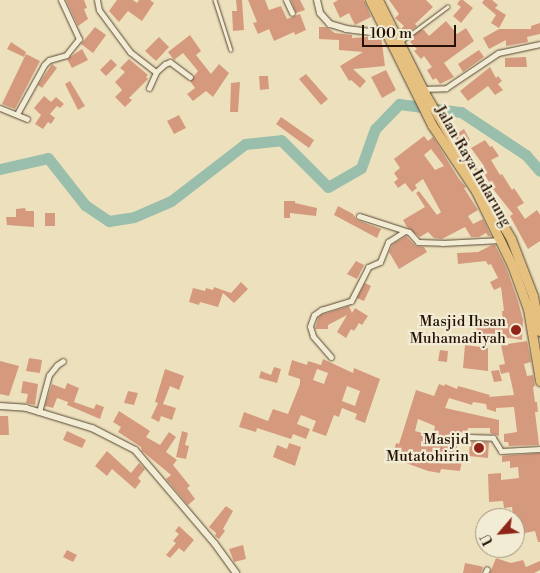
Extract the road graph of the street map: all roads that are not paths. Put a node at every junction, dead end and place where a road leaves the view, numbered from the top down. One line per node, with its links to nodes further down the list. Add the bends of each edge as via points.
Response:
1 (61, 0): 19 (street, via 79,39 66,55 44,64)
2 (215, 0): 13 (lane)
3 (286, 0): 9 (street)
4 (317, 0): 10 (street, via 320,14 330,24 346,29)
5 (370, 0): 10 (highway, Jalan Raya Indarung)
6 (378, 0): 10 (highway, Jalan Raya Indarung)
7 (99, 1): 14 (street, via 99,10 122,44)
8 (447, 7): 11 (lane)
9 (292, 13)
10 (388, 30): 11 (highway, Jalan Raya Indarung); 17 (highway, Jalan Raya Indarung)
11 (399, 42): 17 (highway, Jalan Raya Indarung)
12 (540, 44): 17 (street, via 493,56 446,88)
13 (231, 50)
14 (156, 72): 15 (street, via 170,62); 16 (street)
15 (190, 77)
16 (149, 88)
17 (421, 92): 23 (highway, Jalan Raya Indarung, via 483,188); 24 (highway, Jalan Raya Indarung, via 432,125 476,191)
18 (0, 108): 19 (street)
19 (17, 114): 20 (street)
20 (27, 119)
21 (359, 216): 22 (street)
22 (406, 231): 24 (street, via 418,242); 27 (street, via 388,242 380,262 368,267 351,301 314,315 310,326 313,336)
23 (511, 239): 24 (street); 25 (highway, Jalan Raya Indarung)
24 (500, 240): 29 (highway, Jalan Raya Indarung, via 528,309)
25 (539, 319): 26 (highway, Jalan Raya Indarung)
26 (540, 331)
27 (330, 357)
28 (63, 361): 31 (street, via 49,375)
29 (540, 381)
30 (0, 406): 31 (street)
31 (38, 412): 34 (street, via 92,428 135,450)
32 (469, 437): 33 (street, via 493,438 501,451)
33 (540, 449)
34 (236, 573)

